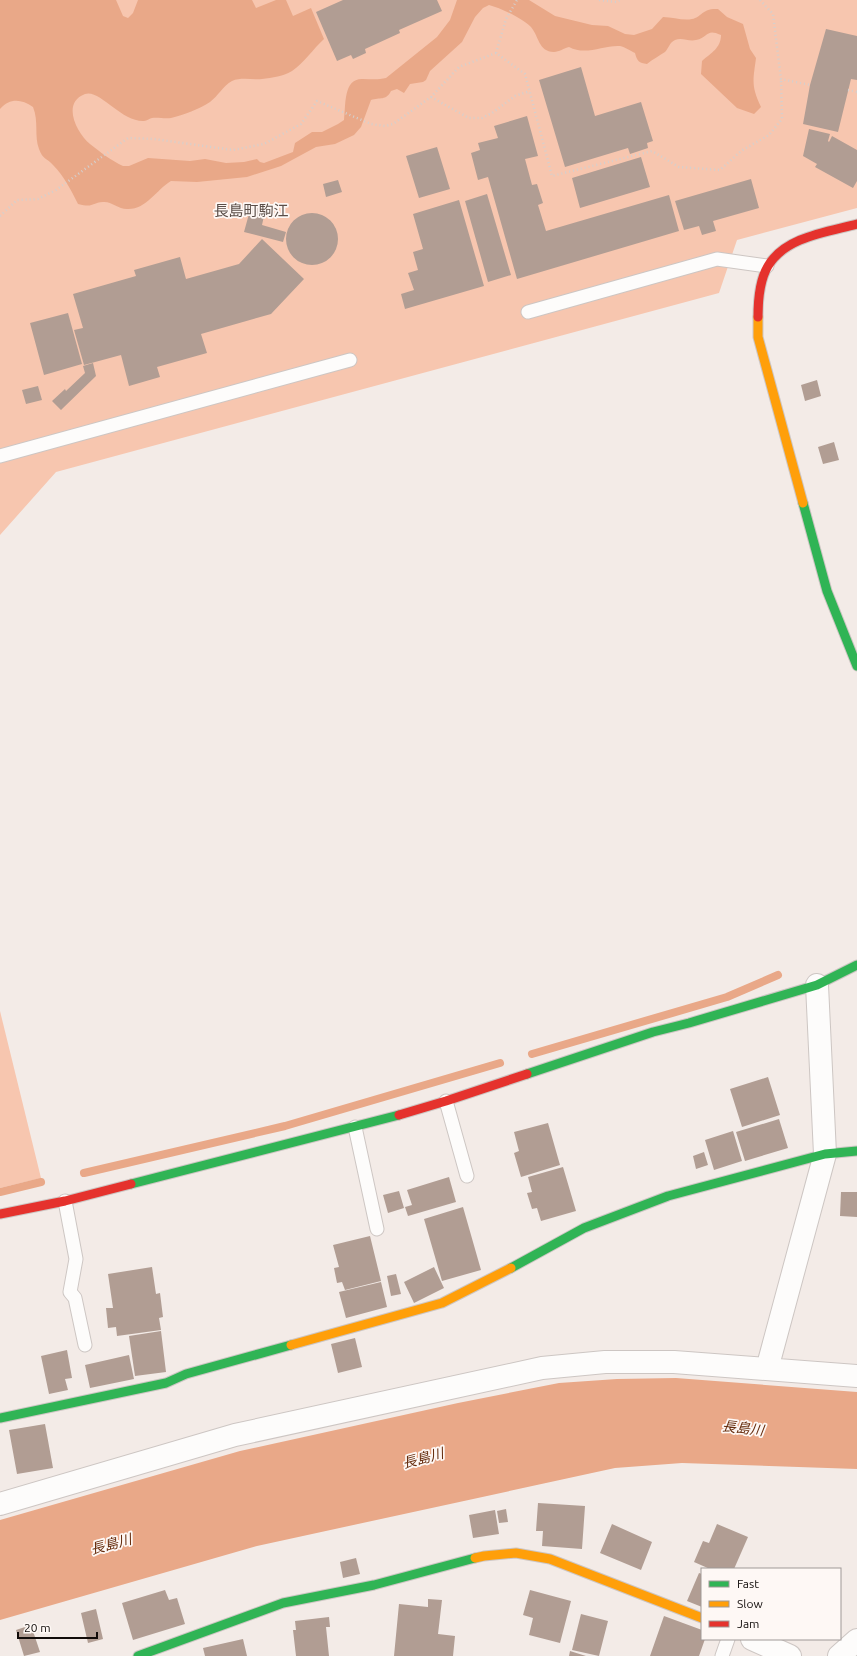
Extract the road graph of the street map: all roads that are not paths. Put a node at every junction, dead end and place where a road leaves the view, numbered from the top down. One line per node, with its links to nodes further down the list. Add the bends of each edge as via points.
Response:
1 (857, 224): 2 (street, via 804,239 780,251)
2 (767, 266): 3 (lane, via 717,259); 6 (street, via 761,285 758,337 827,591)
3 (528, 312)
4 (350, 360): 5 (lane)
5 (0, 456)
6 (857, 666)
7 (857, 966): 8 (street)
8 (817, 985): 9 (street, via 653,1032); 12 (street)
9 (446, 1101): 10 (street); 13 (lane)
10 (355, 1127): 14 (street); 16 (lane)
11 (857, 1151): 12 (street)
12 (825, 1154): 18 (street); 20 (street, via 668,1196 584,1228 490,1280 442,1303 186,1374 166,1383)
13 (467, 1176)
14 (65, 1201): 15 (street); 17 (lane, via 76,1259 70,1292 75,1298)
15 (0, 1214)
16 (377, 1229)
17 (85, 1345)
18 (767, 1369): 19 (street); 21 (street, via 674,1362 605,1362 542,1368 236,1435)
19 (857, 1376)
20 (0, 1418)
21 (0, 1504)
22 (701, 1618): 26 (street, via 550,1558 516,1553 484,1556 374,1585 283,1603)
23 (728, 1640): 27 (lane)
24 (754, 1640): 28 (street)
25 (857, 1640): 29 (street)
26 (138, 1656)
27 (722, 1656)
28 (790, 1656)
29 (839, 1656)

